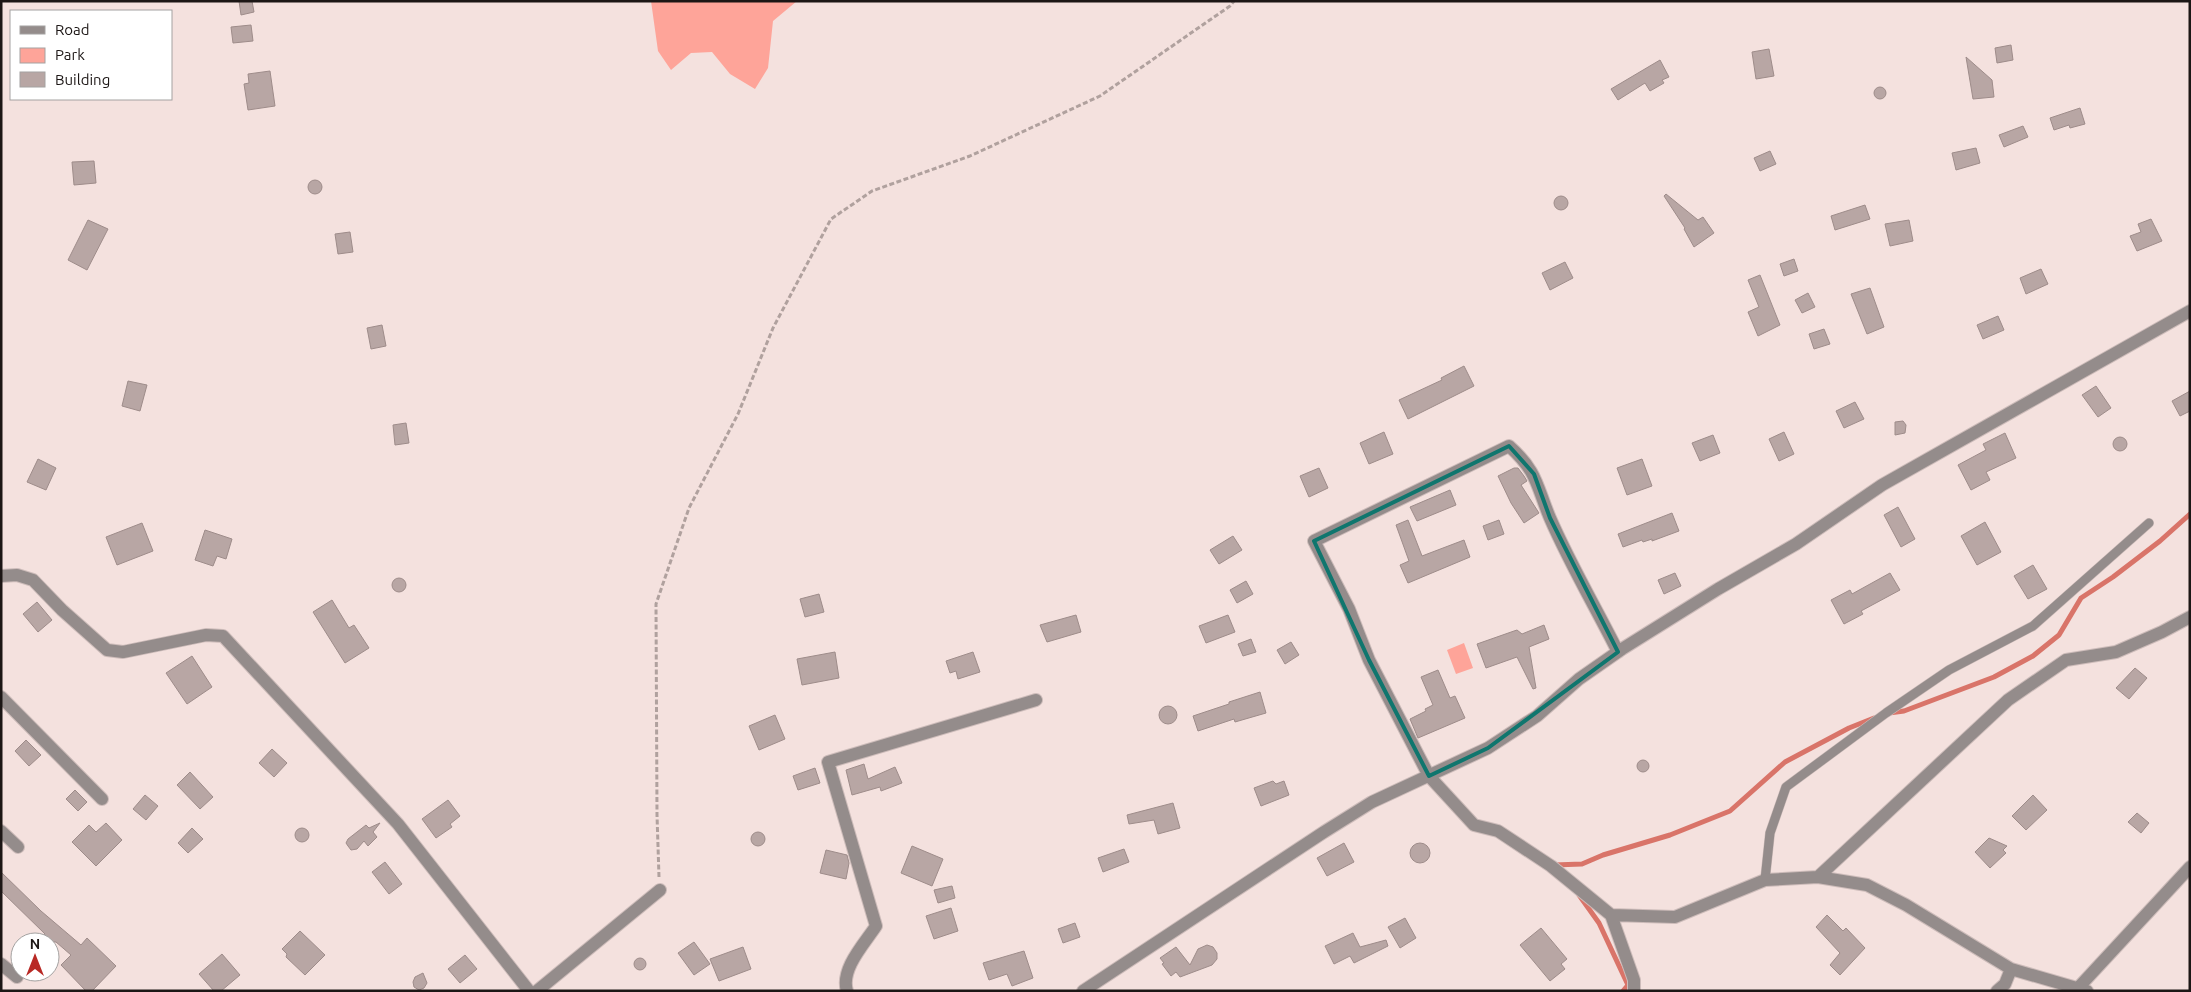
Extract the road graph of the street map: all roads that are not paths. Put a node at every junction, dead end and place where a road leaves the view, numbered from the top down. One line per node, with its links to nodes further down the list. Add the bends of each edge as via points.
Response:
1 (2190, 311): 5 (street, via 1882,484 1796,544)
2 (2150, 523): 14 (lane, via 2033,626 1949,670 1786,787 1770,833)
3 (1, 576): 19 (street, via 17,575 33,580 106,650 123,652 206,635 222,636 398,824)
4 (2190, 617): 13 (street, via 2116,652 2066,660 2008,700)
5 (1618, 652): 8 (street, via 1579,679 1537,716 1488,748); 8 (street, via 1550,518 1534,474 1525,460 1509,446 1314,541 1349,609 1369,660)
6 (1, 697): 9 (street)
7 (1036, 700): 21 (street, via 828,762 876,926 848,970)
8 (1429, 776): 16 (street, via 1474,825 1498,831 1551,866); 22 (street, via 1378,799 1324,832)
9 (102, 799)
10 (1, 831): 11 (street)
11 (18, 847)
12 (2190, 867): 18 (street)
13 (1818, 877): 14 (street); 17 (street, via 1866,885 1906,905)
14 (1765, 880): 16 (street, via 1675,917)
15 (660, 890): 20 (street)
16 (1611, 915): 23 (street, via 1634,980)
17 (2011, 969): 18 (street); 24 (street)
18 (2083, 989)
19 (530, 991)
20 (537, 991)
21 (847, 991)
22 (1083, 991)
23 (1634, 991)
24 (1997, 991)

